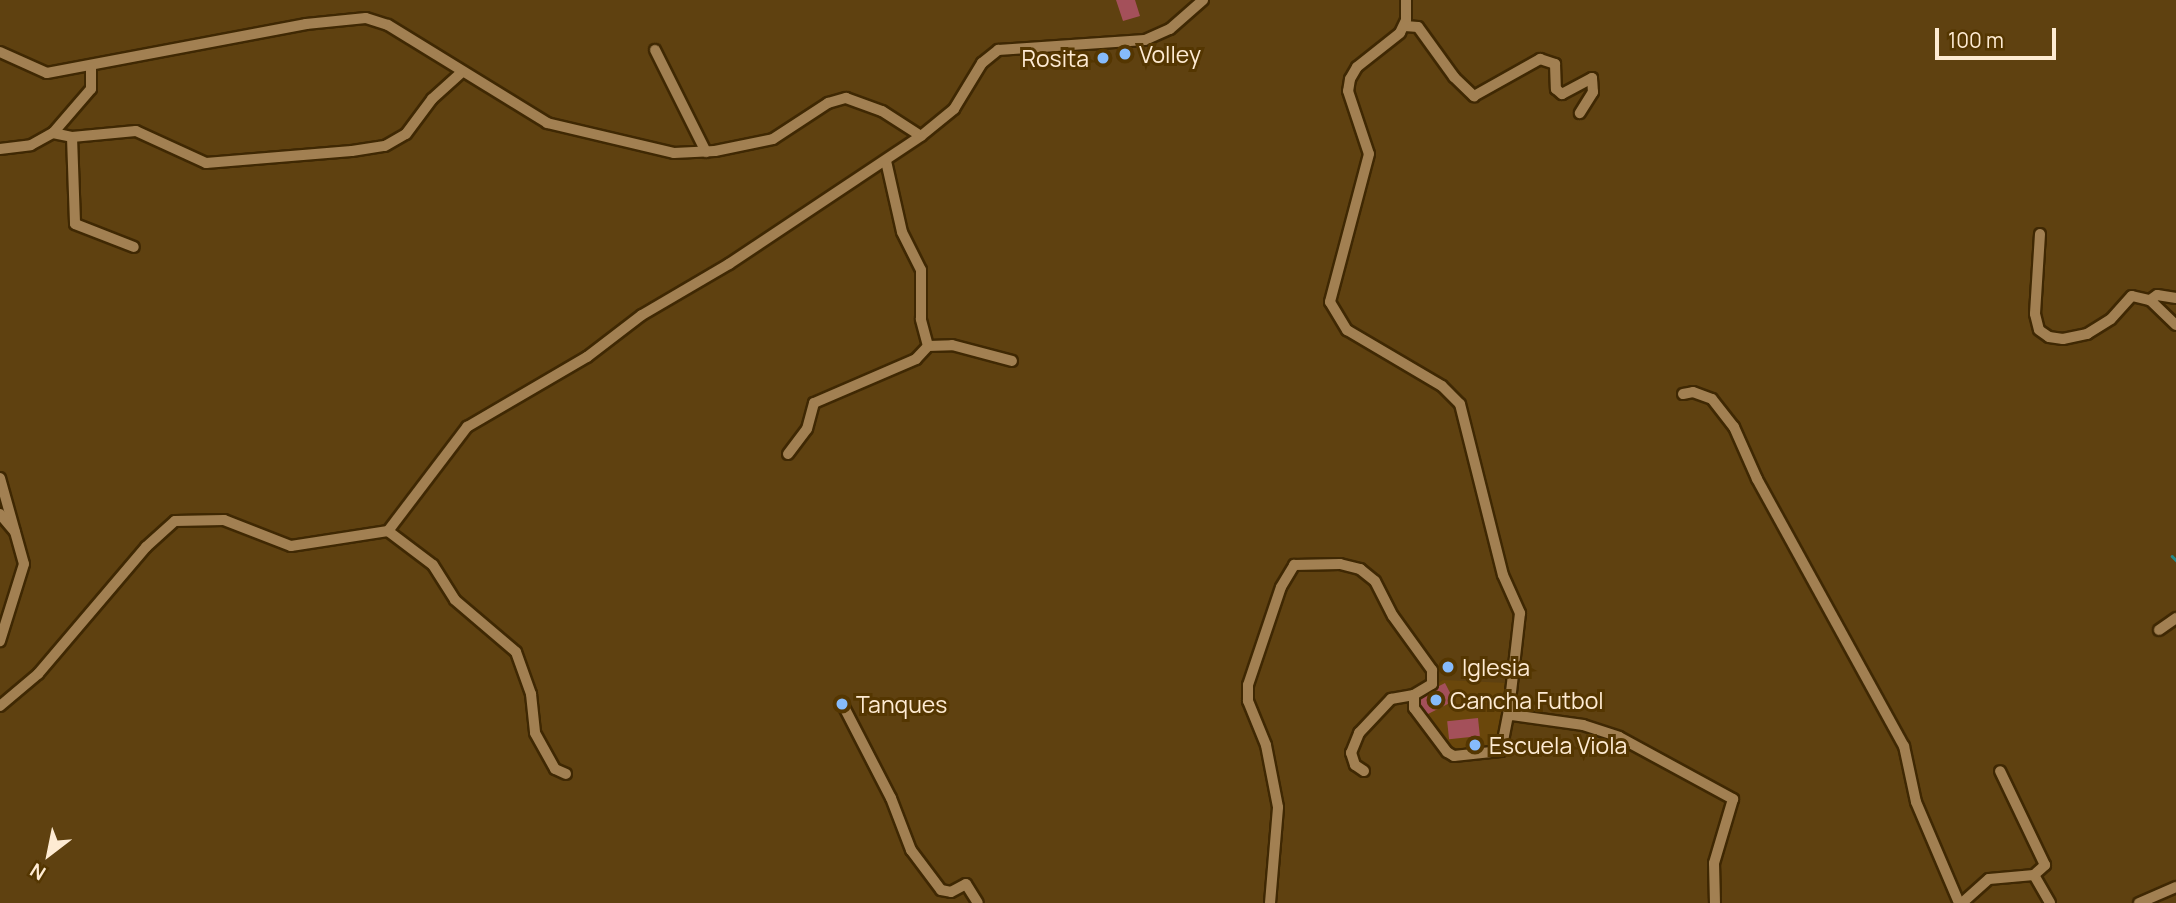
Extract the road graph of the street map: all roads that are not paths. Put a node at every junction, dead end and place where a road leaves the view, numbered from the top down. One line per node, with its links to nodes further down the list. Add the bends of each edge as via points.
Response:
1 (1203, 0): 11 (street, via 1170,29 1145,40 998,50 982,63 954,109)
2 (1406, 0): 3 (street)
3 (1405, 26): 8 (street, via 1418,27 1454,77 1474,96 1540,59 1555,64 1558,93 1592,78 1594,92); 34 (street, via 1350,79 1348,91 1369,154 1330,302 1347,330 1441,386 1460,404 1500,563 1520,613)
4 (655, 50): 13 (street)
5 (0, 52): 6 (street, via 47,73)
6 (91, 67): 7 (street, via 306,24 366,18 388,25); 9 (street, via 92,83 86,96)
7 (462, 72): 10 (street, via 426,106 406,134 384,146 206,163 136,131); 13 (street, via 558,127 674,153)
8 (1580, 113)
9 (52, 133): 10 (street); 12 (street, via 31,145)
10 (72, 136): 16 (street, via 75,224)
11 (921, 136): 13 (street, via 882,111 846,98 828,103 758,145); 14 (street)
12 (0, 149)
13 (706, 152)
14 (886, 161): 20 (street, via 902,232 921,270 921,319); 26 (street, via 642,315 587,357 467,427)
15 (2040, 234): 18 (street, via 2035,314 2039,330 2049,337 2087,334 2111,319 2132,296)
16 (134, 247)
17 (2176, 298): 18 (street, via 2157,295)
18 (2150, 300): 19 (street)
19 (2176, 325)
20 (928, 346): 21 (street, via 952,345); 23 (street, via 916,359 814,403 807,429)
21 (1012, 361)
22 (1683, 394): 43 (street, via 1693,391 1712,400 1734,427 1757,478 1904,746 1916,802)
23 (788, 454)
24 (0, 478): 27 (street)
25 (0, 514): 27 (street)
26 (388, 531): 32 (street, via 291,546 224,520 175,521 146,547 38,674); 37 (street, via 433,565 455,600 516,652 531,694 535,733 555,769)
27 (20, 538): 30 (street, via 24,564)
28 (2176, 618): 29 (street)
29 (2159, 630)
30 (0, 641)
31 (1414, 695): 34 (street, via 1414,708 1438,746 1454,756 1500,751); 35 (street, via 1391,699 1359,733 1351,753 1355,765); 41 (street, via 1432,684 1432,670 1393,616 1375,581 1360,569 1340,564 1294,565 1281,587 1248,685 1248,701 1266,745 1278,807)
32 (0, 706)
33 (845, 709): 40 (street, via 891,797 911,849 941,890 951,892 966,884)
34 (1509, 710): 42 (street, via 1526,718 1583,725 1619,737 1733,799 1714,863)
35 (1364, 771)
36 (2000, 771): 38 (street, via 2044,860 2042,870)
37 (566, 774)
38 (2034, 875): 43 (street, via 1989,879); 44 (street)
39 (2176, 887): 45 (street)
40 (978, 903)
41 (1270, 903)
42 (1715, 903)
43 (1961, 903)
44 (2050, 903)
45 (2139, 903)

